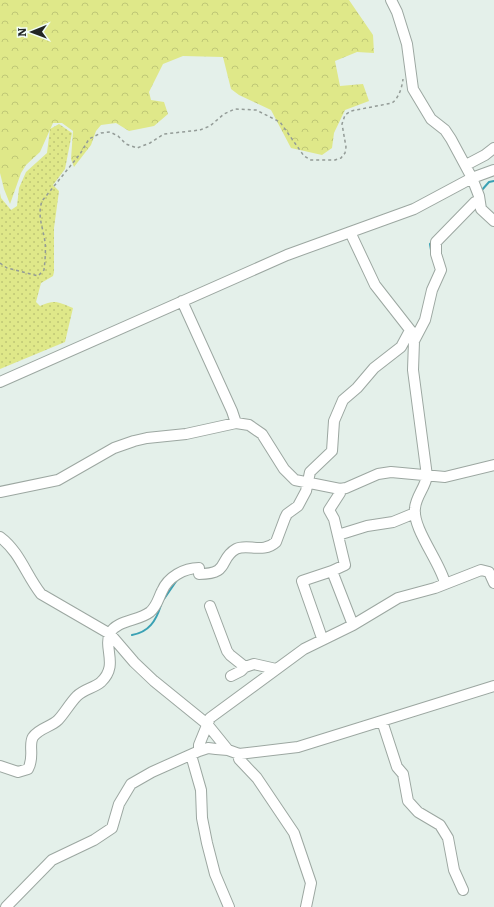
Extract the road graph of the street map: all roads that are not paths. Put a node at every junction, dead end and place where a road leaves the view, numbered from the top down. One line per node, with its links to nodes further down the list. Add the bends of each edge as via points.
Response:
1 (391, 0): 3 (street, via 407,44 414,89 431,119 445,130)
2 (494, 148): 3 (street)
3 (466, 165): 5 (street)
4 (494, 170): 5 (street)
5 (472, 178): 6 (street); 8 (street, via 414,209)
6 (478, 196): 7 (street, via 481,209); 10 (street, via 436,242 436,254 441,270 432,290 425,320)
7 (494, 221)
8 (350, 232): 9 (street, via 287,255); 10 (street, via 375,285)
9 (182, 302): 11 (street); 12 (street)
10 (414, 333): 14 (street, via 413,370); 15 (street, via 408,334 401,347 374,368 343,400 334,421 332,451 314,466)
11 (0, 382)
12 (236, 423): 15 (street, via 256,428 289,476 295,480); 17 (street, via 186,434 134,441 114,448 58,480)
13 (494, 465): 14 (street, via 456,476)
14 (427, 476): 16 (street, via 391,472 378,474); 18 (street, via 426,485)
15 (310, 482): 16 (street); 26 (street, via 298,506 287,514 273,544 255,549 237,548 212,574 199,574 199,568 191,568 177,575 166,585 153,609 140,618 120,625)
16 (340, 489): 19 (street, via 329,510)
17 (0, 492)
18 (414, 513): 19 (street, via 393,522 367,526); 22 (street)
19 (338, 535): 21 (street, via 345,565)
20 (0, 537): 26 (street, via 17,553 41,594)
21 (332, 572): 25 (street); 27 (street, via 302,581)
22 (445, 583): 23 (street, via 485,570 489,572); 25 (street, via 398,598)
23 (494, 583)
24 (210, 606): 28 (street, via 227,651)
25 (353, 625): 27 (street)
26 (110, 634): 33 (street, via 154,681); 37 (street, via 108,647 111,661 101,682 77,696 57,721 37,733 32,739 33,756 28,769 18,772)
27 (322, 638): 29 (street)
28 (245, 667): 29 (street, via 254,664); 30 (street)
29 (276, 669): 33 (street, via 219,710)
30 (231, 676)
31 (494, 686): 32 (street)
32 (382, 720): 36 (street, via 298,748); 38 (street, via 397,766 403,774 408,801 418,812 440,825 448,838 454,870)
33 (207, 724): 34 (street); 35 (street)
34 (228, 750): 35 (street, via 208,748); 36 (street)
35 (195, 753): 39 (street, via 131,784 119,804 112,828 94,840 52,860); 40 (street, via 207,843 215,874)
36 (239, 754): 41 (street, via 239,759 257,778 294,833 310,883)
37 (0, 766)
38 (463, 890)
39 (6, 907)
40 (229, 907)
41 (306, 907)

